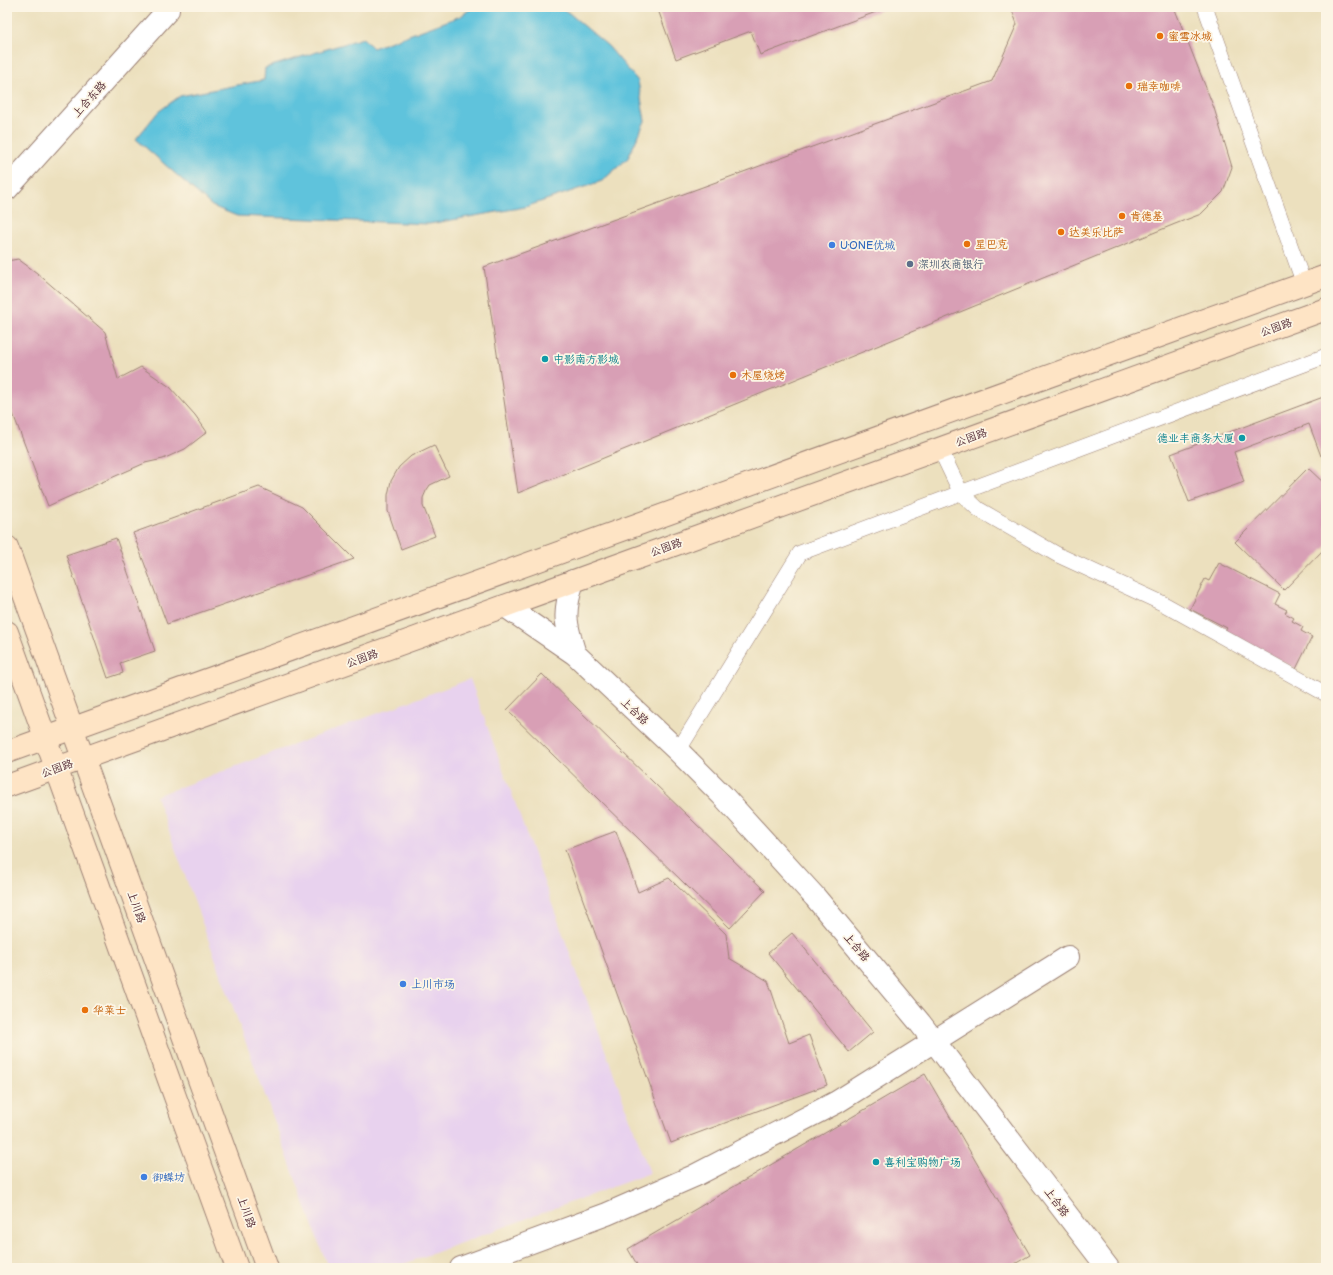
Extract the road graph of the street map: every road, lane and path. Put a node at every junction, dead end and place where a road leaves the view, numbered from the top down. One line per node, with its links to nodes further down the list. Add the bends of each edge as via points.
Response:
1 (167, 7): 3 (street, 上合东路, via 168,10)
2 (1205, 7): 5 (lane)
3 (7, 189)
4 (1326, 276): 5 (main road)
5 (1304, 284): 16 (main road)
6 (1326, 309): 8 (main road, 公园路)
7 (1326, 356): 9 (lane)
8 (940, 448): 9 (lane); 11 (main road, 公园路)
9 (961, 493): 15 (lane, via 978,509 1058,555 1162,603); 18 (lane, via 800,553)
10 (7, 547): 16 (main road, 上川路)
11 (572, 581): 12 (main road, 公园路); 14 (street, via 566,618)
12 (505, 606): 14 (street, 上合路); 20 (main road, 公园路)
13 (7, 632): 17 (main road)
14 (575, 654): 18 (street, 上合路)
15 (1326, 694)
16 (73, 729): 17 (main road); 20 (main road, 上川路)
17 (45, 738): 19 (main road); 21 (main road)
18 (678, 751): 24 (street, 上合路, via 815,897)
19 (7, 752)
20 (83, 758): 21 (main road, 公园路); 26 (main road, 上川路)
21 (56, 768): 22 (main road, 公园路); 25 (main road)
22 (7, 786)
23 (1068, 957): 24 (street)
24 (934, 1041): 27 (street, via 837,1102 694,1176 607,1214); 28 (street, 上合路)
25 (237, 1268)
26 (268, 1268)
27 (461, 1268)
28 (1108, 1268)

